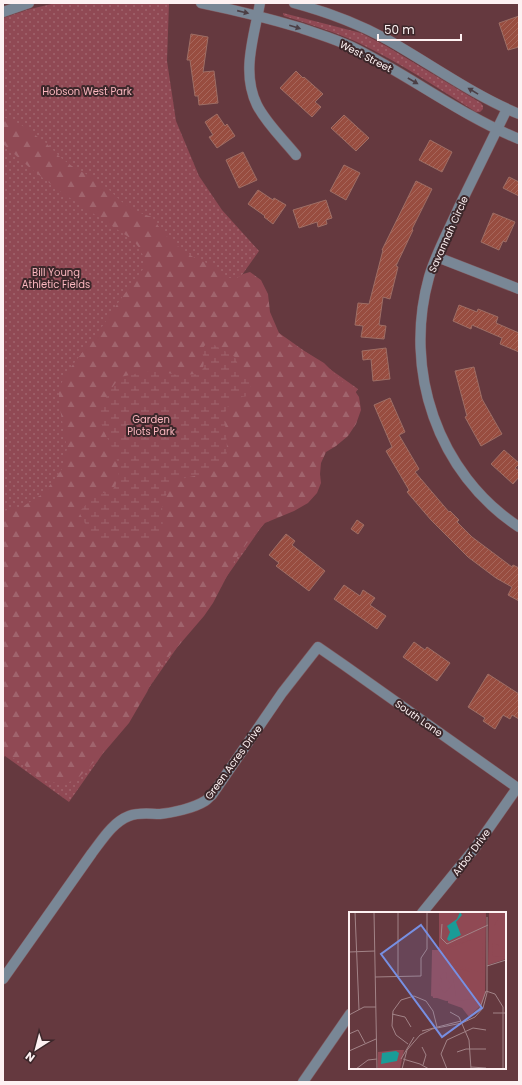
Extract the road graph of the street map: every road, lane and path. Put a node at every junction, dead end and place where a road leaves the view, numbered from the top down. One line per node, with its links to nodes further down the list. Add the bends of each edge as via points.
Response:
1 (29, 3): 5 (street)
2 (201, 3): 6 (street, West Street, one-way to 6)
3 (260, 3): 6 (street)
4 (294, 3): 7 (street, one-way to 4, via 388,40 337,17)
5 (3, 12)
6 (258, 16): 9 (street, West Street, one-way to 9, via 351,46); 11 (street, via 249,64 251,91 266,119)
7 (507, 110): 8 (street); 9 (street, Savannah Circle)
8 (519, 114)
9 (497, 130): 10 (street, West Street); 12 (street, Savannah Circle)
10 (519, 139)
11 (296, 155)
12 (437, 257): 13 (street); 14 (street, Savannah Circle, via 424,297 421,325 421,366 430,406 444,441 478,492)
13 (519, 289)
14 (519, 527)
15 (318, 647): 16 (street, South Lane); 18 (street, Green Acres Drive, via 282,693 212,795 206,801 179,810 129,816 119,822 92,853)
16 (518, 788): 17 (street, Arbor Drive, via 475,848)
17 (423, 912)
18 (3, 979)
19 (349, 1015): 20 (street)
20 (303, 1082)

